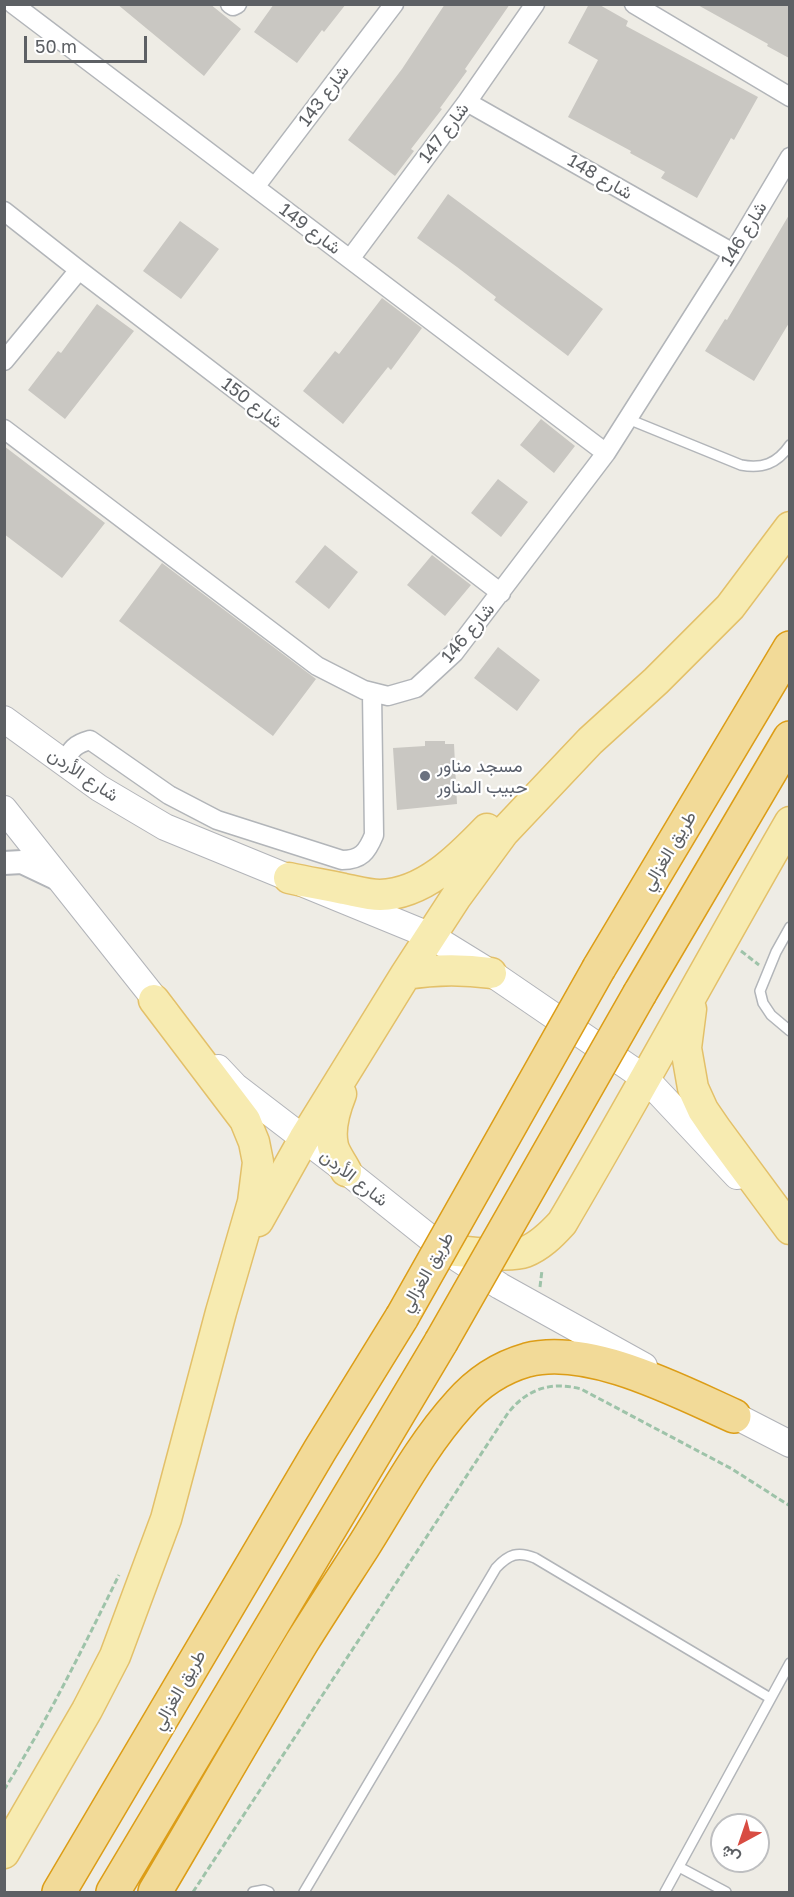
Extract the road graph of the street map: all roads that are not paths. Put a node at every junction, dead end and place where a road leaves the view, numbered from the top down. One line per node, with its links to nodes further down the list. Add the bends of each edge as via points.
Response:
1 (13, 4): 10 (street, شارع 149)
2 (230, 4): 3 (street)
3 (237, 4)
4 (394, 4): 10 (street, شارع 143)
5 (535, 4): 8 (street, شارع 147)
6 (634, 4): 7 (street)
7 (789, 97)
8 (467, 102): 12 (street, شارع 148); 13 (street, شارع 147)
9 (789, 157): 12 (street, شارع 146)
10 (255, 187): 13 (street, شارع 149)
11 (4, 211): 14 (street, شارع 150)
12 (733, 253): 16 (street, شارع 146)
13 (350, 259): 19 (street, شارع 149)
14 (79, 270): 15 (street); 21 (street, شارع 150)
15 (4, 362)
16 (628, 419): 18 (lane, via 754,468 779,459); 19 (street, شارع 146)
17 (4, 429): 23 (street, شارع 146, via 317,666)
18 (789, 445)
19 (606, 453): 21 (street, شارع 146)
20 (789, 527): 26 (main road, via 730,607)
21 (501, 593): 23 (street, شارع 146, via 454,653 416,688 388,696)
22 (789, 648): 55 (highway, طريق الغزالي, bridge, via 599,968 402,1317)
23 (372, 692): 28 (street, via 374,834 368,849 354,860 342,860 217,820 169,795 90,740 71,748)
24 (6, 720): 28 (main road, شارع الأردن)
25 (789, 738): 31 (highway)
26 (590, 741): 33 (main road, via 516,798 459,858 421,884 379,895); 36 (main road, via 503,833)
27 (789, 755): 31 (highway)
28 (64, 763): 33 (main road, شارع الأردن, via 165,827)
29 (4, 809): 34 (main road, شارع الأردن)
30 (789, 822): 37 (main road)
31 (724, 850): 56 (highway, bridge, via 441,1342)
32 (4, 863): 34 (street, via 22,862)
33 (289, 878): 36 (main road, شارع الأردن)
34 (63, 881): 40 (main road, شارع الأردن)
35 (789, 927): 41 (lane, via 760,991 771,1015)
36 (431, 936): 38 (main road, شارع الأردن); 39 (main road)
37 (708, 967): 43 (main road); 46 (main road, via 691,1008 687,1047 693,1088 709,1119)
38 (491, 973): 39 (main road, via 454,969); 43 (main road, شارع الأردن)
39 (406, 974): 42 (main road)
40 (154, 1000): 44 (main road, شارع الأردن, via 235,1086); 48 (main road, via 245,1120 254,1142 256,1182)
41 (789, 1031)
42 (356, 1054): 44 (main road); 45 (main road, via 332,1126 333,1146)
43 (646, 1079): 46 (main road, شارع الأردن); 47 (main road, via 562,1223 547,1238 522,1253)
44 (304, 1139): 45 (main road, شارع الأردن); 48 (main road)
45 (346, 1171): 47 (main road, شارع الأردن)
46 (789, 1230)
47 (445, 1250): 49 (main road, شارع الأردن, via 518,1296)
48 (238, 1255): 53 (main road, via 166,1519 127,1626 87,1710)
49 (734, 1416): 50 (main road, شارع الأردن); 57 (highway, via 659,1383 582,1359 529,1360 487,1377 461,1402 421,1452 303,1641)
50 (789, 1444)
51 (789, 1663): 52 (lane)
52 (770, 1698): 54 (lane); 60 (lane, via 536,1558 514,1555 496,1568)
53 (4, 1853)
54 (679, 1867): 61 (lane); 62 (lane)
55 (58, 1893)
56 (112, 1893)
57 (155, 1893)
58 (253, 1893): 59 (lane)
59 (269, 1893)
60 (304, 1893)
61 (665, 1893)
62 (726, 1893)

